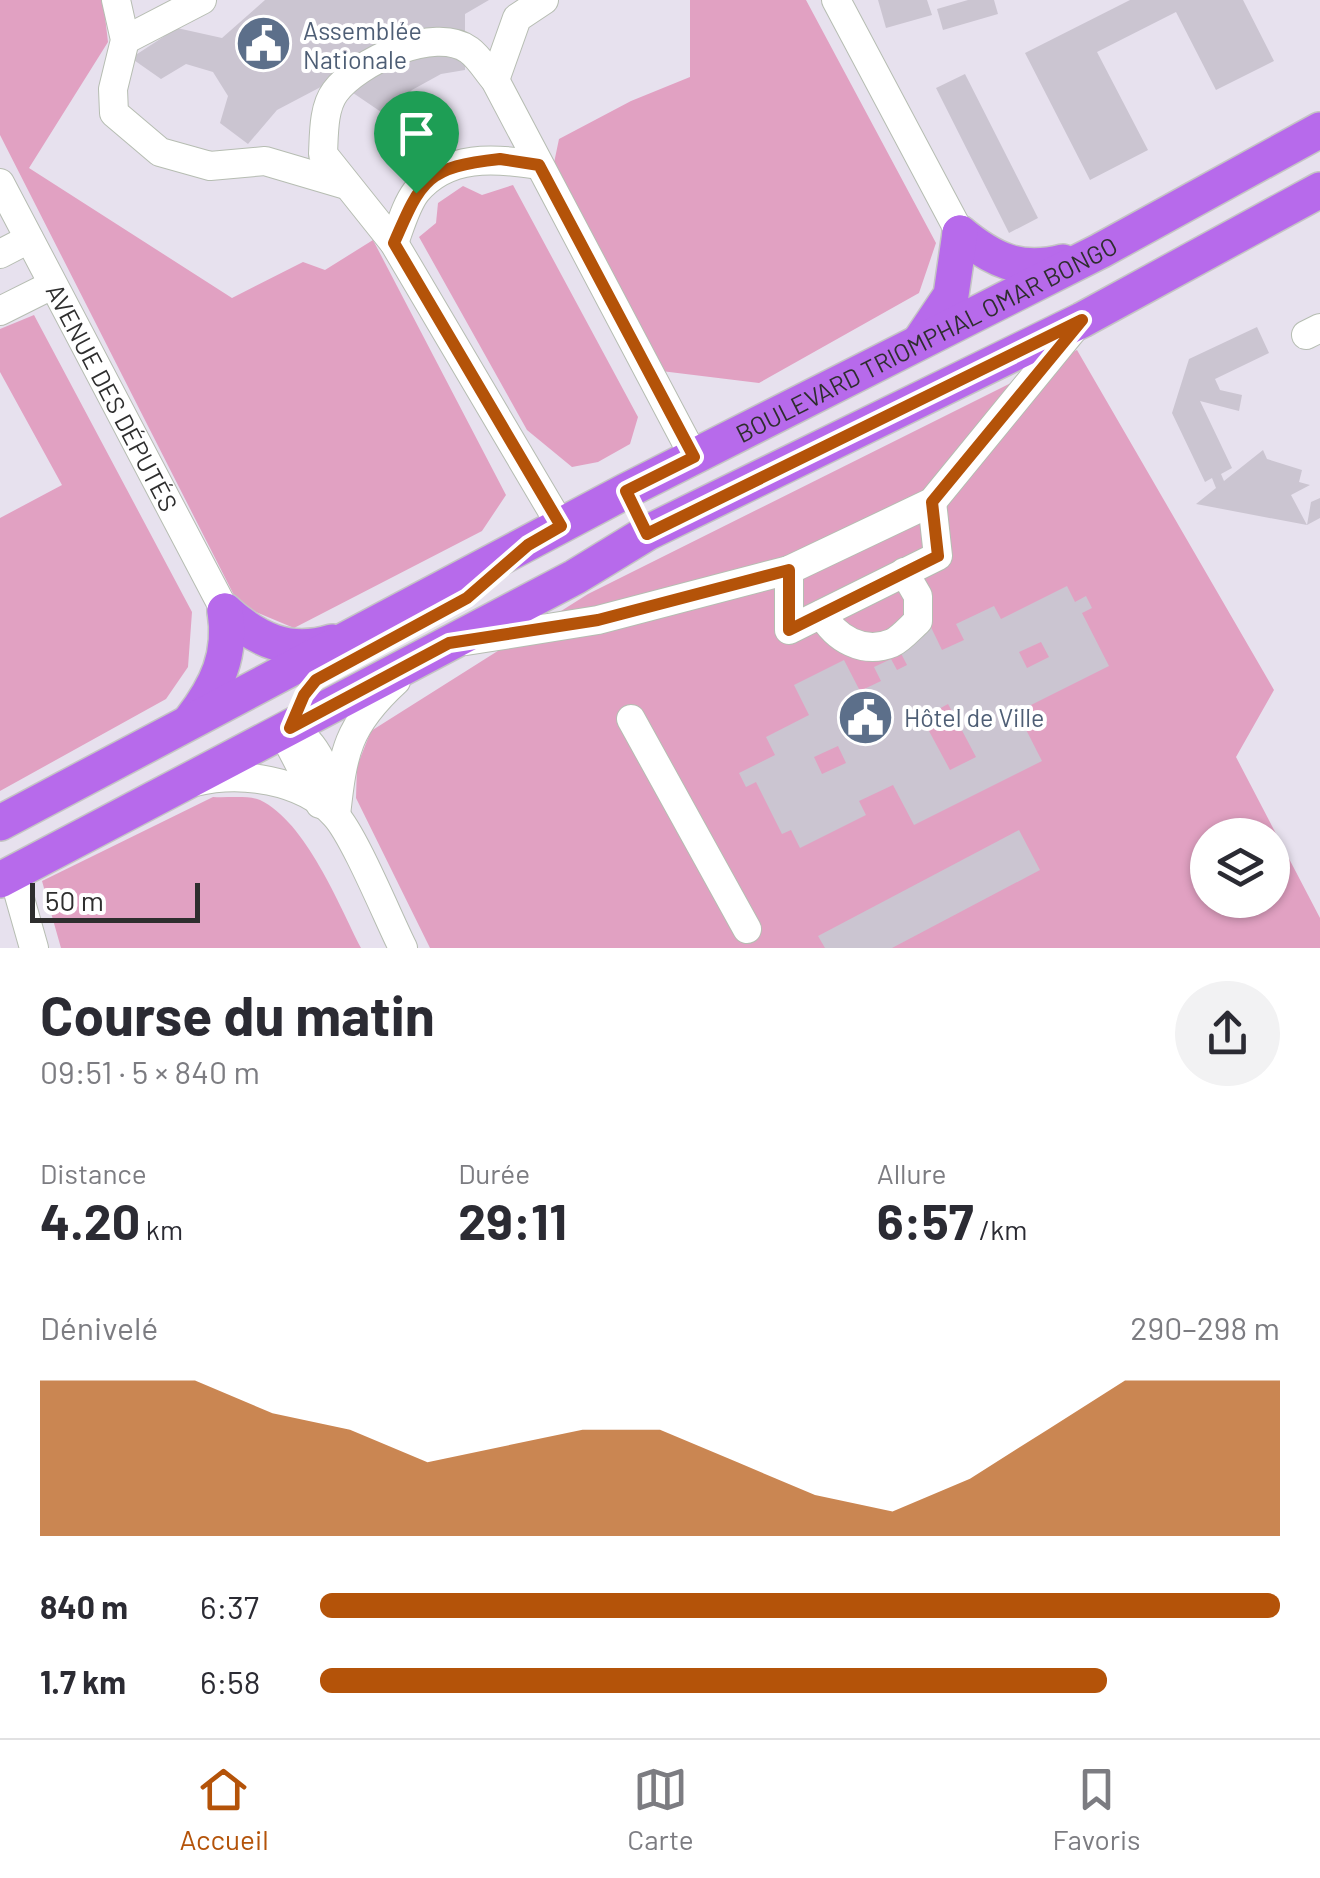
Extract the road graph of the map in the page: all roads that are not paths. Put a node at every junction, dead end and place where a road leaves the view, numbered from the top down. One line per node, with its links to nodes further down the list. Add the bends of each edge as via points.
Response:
1 (116, 0): 5 (street)
2 (202, 0): 5 (street)
3 (544, 0): 6 (street, via 516,18)
4 (836, 0): 12 (street)
5 (125, 40): 10 (street, via 114,114 160,152 210,166 265,161)
6 (494, 80): 8 (street); 10 (street, via 470,50 445,40 398,48 358,75 334,93 325,121 322,154)
7 (1320, 130): 15 (main road, BOULEVARD TRIOMPHAL OMAR BONGO)
8 (539, 165): 14 (street, via 500,159 451,164 416,193); 21 (street)
9 (0, 182): 13 (street, AVENUE DES DÉPUTÉS)
10 (343, 184): 14 (street)
11 (1320, 190): 19 (main road, BOULEVARD TRIOMPHAL OMAR BONGO)
12 (960, 233): 15 (main road, via 990,257 1028,268); 20 (main road, via 950,296)
13 (29, 239): 16 (street); 17 (street, AVENUE DES DÉPUTÉS)
14 (394, 243): 24 (street)
15 (1100, 251): 20 (main road, BOULEVARD TRIOMPHAL OMAR BONGO)
16 (0, 254)
17 (52, 285): 18 (street); 29 (street, AVENUE DES DÉPUTÉS)
18 (0, 311)
19 (1082, 320): 23 (street); 25 (main road, BOULEVARD TRIOMPHAL OMAR BONGO)
20 (916, 346): 21 (main road, BOULEVARD TRIOMPHAL OMAR BONGO)
21 (694, 457): 22 (main road, BOULEVARD TRIOMPHAL OMAR BONGO)
22 (626, 491): 24 (main road, BOULEVARD TRIOMPHAL OMAR BONGO); 25 (main road)
23 (932, 502): 27 (street); 28 (street, via 938,556)
24 (561, 526): 26 (main road, BOULEVARD TRIOMPHAL OMAR BONGO)
25 (647, 534): 32 (main road, BOULEVARD TRIOMPHAL OMAR BONGO)
26 (528, 545): 31 (main road, BOULEVARD TRIOMPHAL OMAR BONGO); 35 (main road, via 467,598 316,680)
27 (789, 570): 30 (street, via 789,630); 32 (street, via 598,620)
28 (904, 572): 30 (street); 30 (street, via 918,596 918,621 892,643 854,645 831,631)
29 (225, 611): 31 (main road, via 260,638 297,648); 34 (main road, via 222,668)
30 (822, 614)
31 (356, 636): 34 (main road, BOULEVARD TRIOMPHAL OMAR BONGO)
32 (434, 652): 35 (main road, BOULEVARD TRIOMPHAL OMAR BONGO); 37 (street, via 355,725)
33 (631, 719): 40 (street)
34 (186, 728): 38 (main road, BOULEVARD TRIOMPHAL OMAR BONGO)
35 (290, 728): 36 (main road, BOULEVARD TRIOMPHAL OMAR BONGO); 37 (street, via 290,744); 38 (main road, via 254,721 229,726 62,809)
36 (180, 788): 37 (street, via 222,778 259,779); 39 (main road, BOULEVARD TRIOMPHAL OMAR BONGO)
37 (334, 813): 42 (street)
38 (0, 823)
39 (6, 877): 41 (street)
40 (747, 929)
41 (34, 948)
42 (403, 948)

